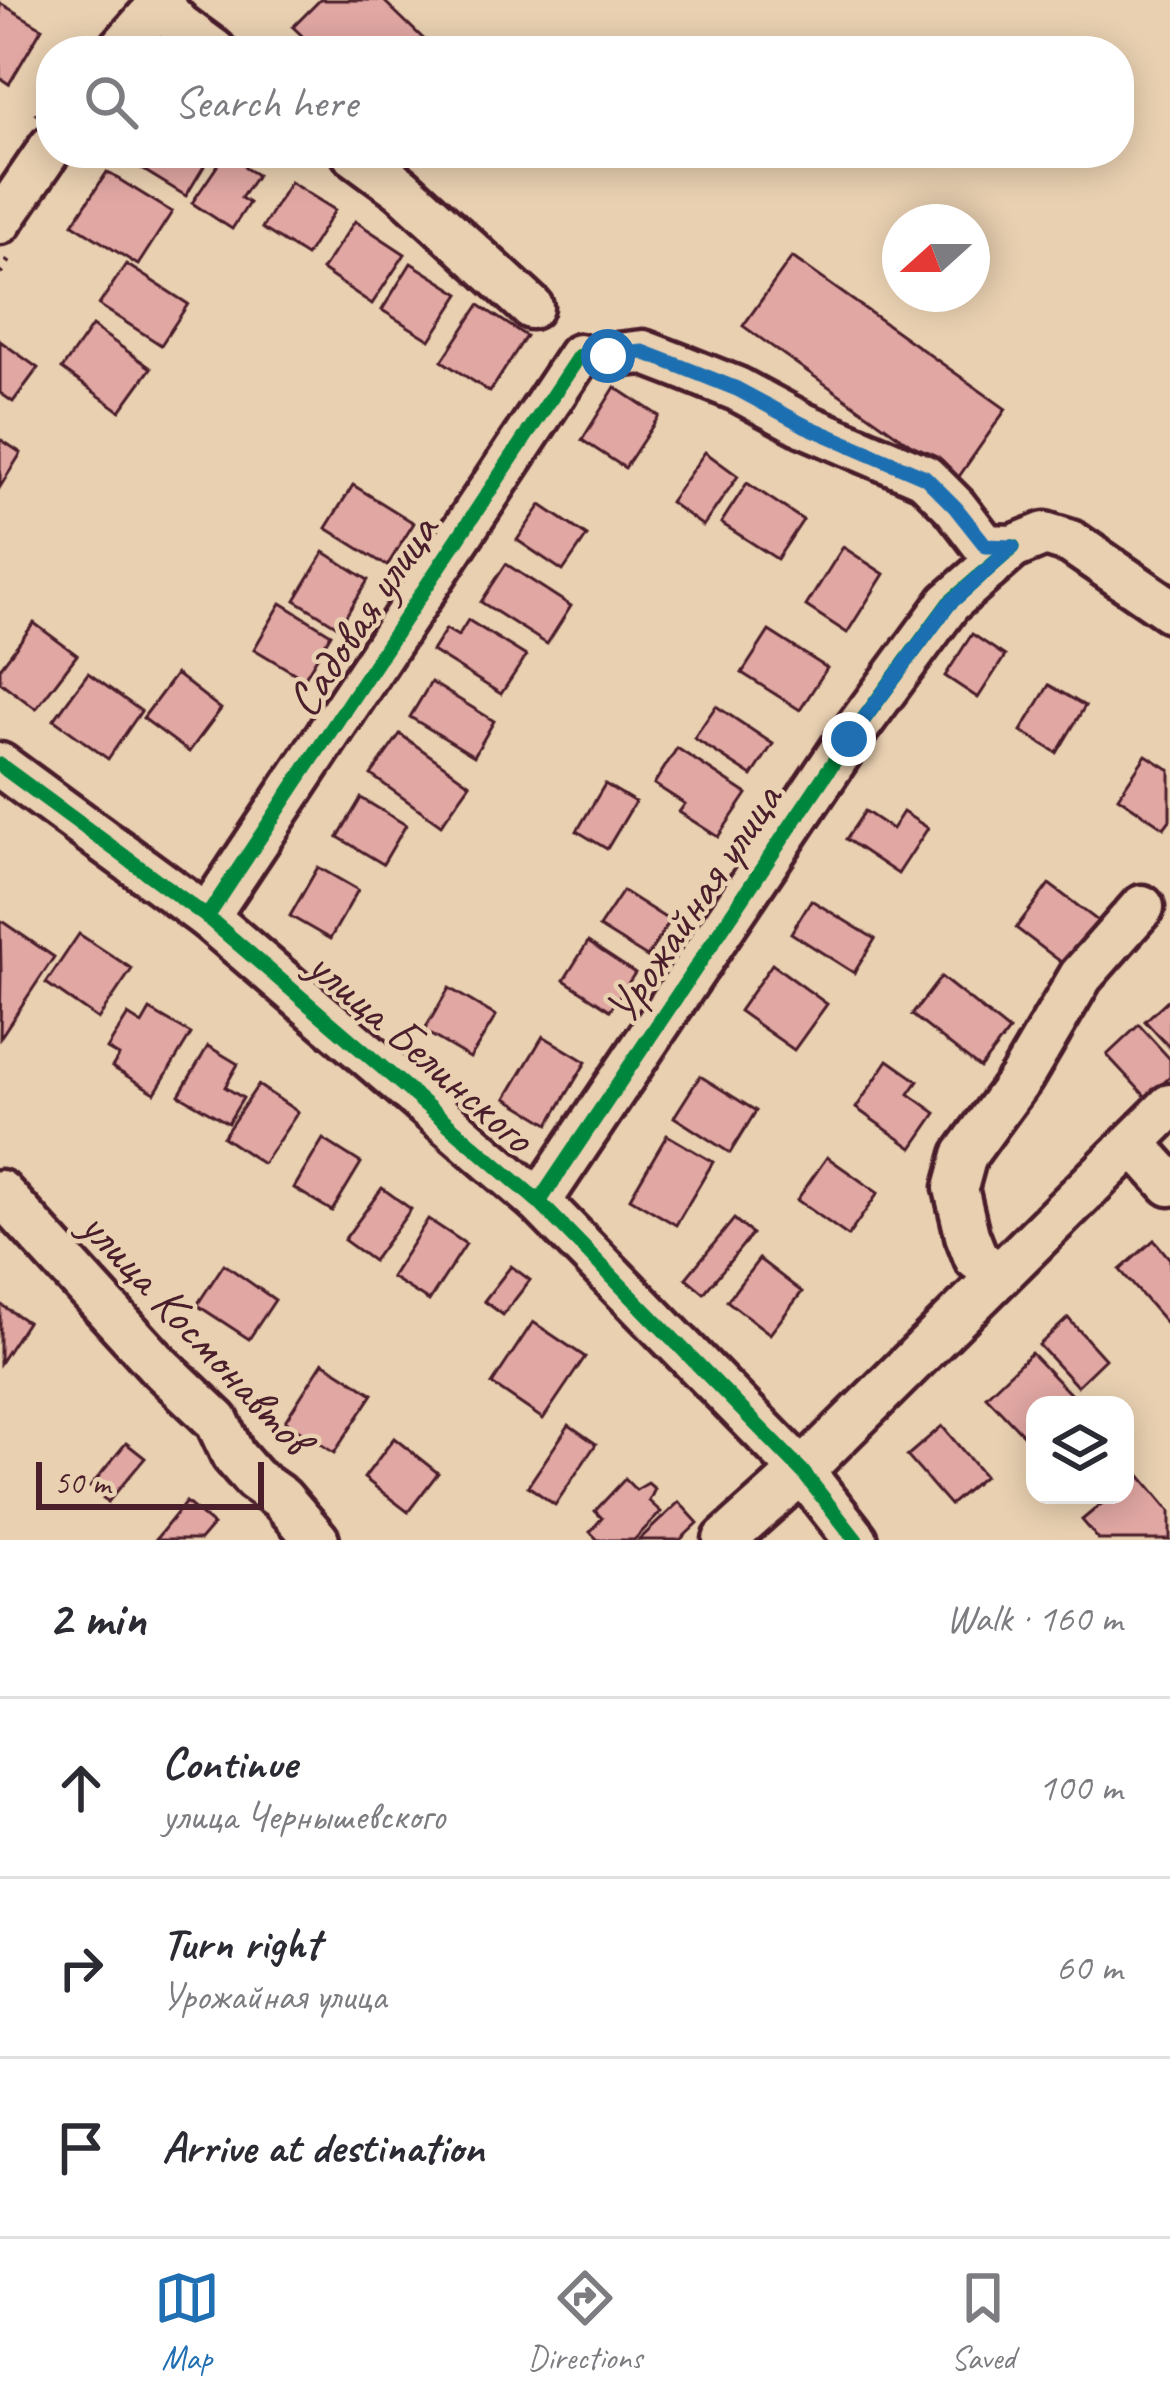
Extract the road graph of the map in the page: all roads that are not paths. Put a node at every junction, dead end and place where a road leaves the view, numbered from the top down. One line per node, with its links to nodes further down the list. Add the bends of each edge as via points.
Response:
1 (160, 1): 2 (street); 3 (street)
2 (131, 36)
3 (194, 36)
4 (37, 168): 6 (street)
5 (373, 168): 7 (street)
6 (0, 222)
7 (531, 307)
8 (1013, 547): 9 (street, via 1045,534 1071,542); 12 (street, Садовая улица, via 986,546 925,477 737,389 643,352 594,356); 17 (street, Урожайная улица, via 949,604 849,739)
9 (1170, 610)
10 (0, 765): 12 (street, улица Белинского)
11 (1142, 907): 18 (street, via 1082,976 965,1155 956,1188 967,1235 976,1258)
12 (207, 917): 17 (street, улица Белинского)
13 (1170, 1106): 14 (street)
14 (1134, 1144): 15 (street); 18 (street)
15 (1170, 1184)
16 (0, 1192): 20 (street, улица Космонавтов, via 217,1421 233,1455)
17 (539, 1202): 19 (street, улица Белинского)
18 (998, 1275): 19 (street)
19 (802, 1471): 21 (street); 22 (street, улица Белинского)
20 (317, 1540)
21 (725, 1540)
22 (856, 1540)

